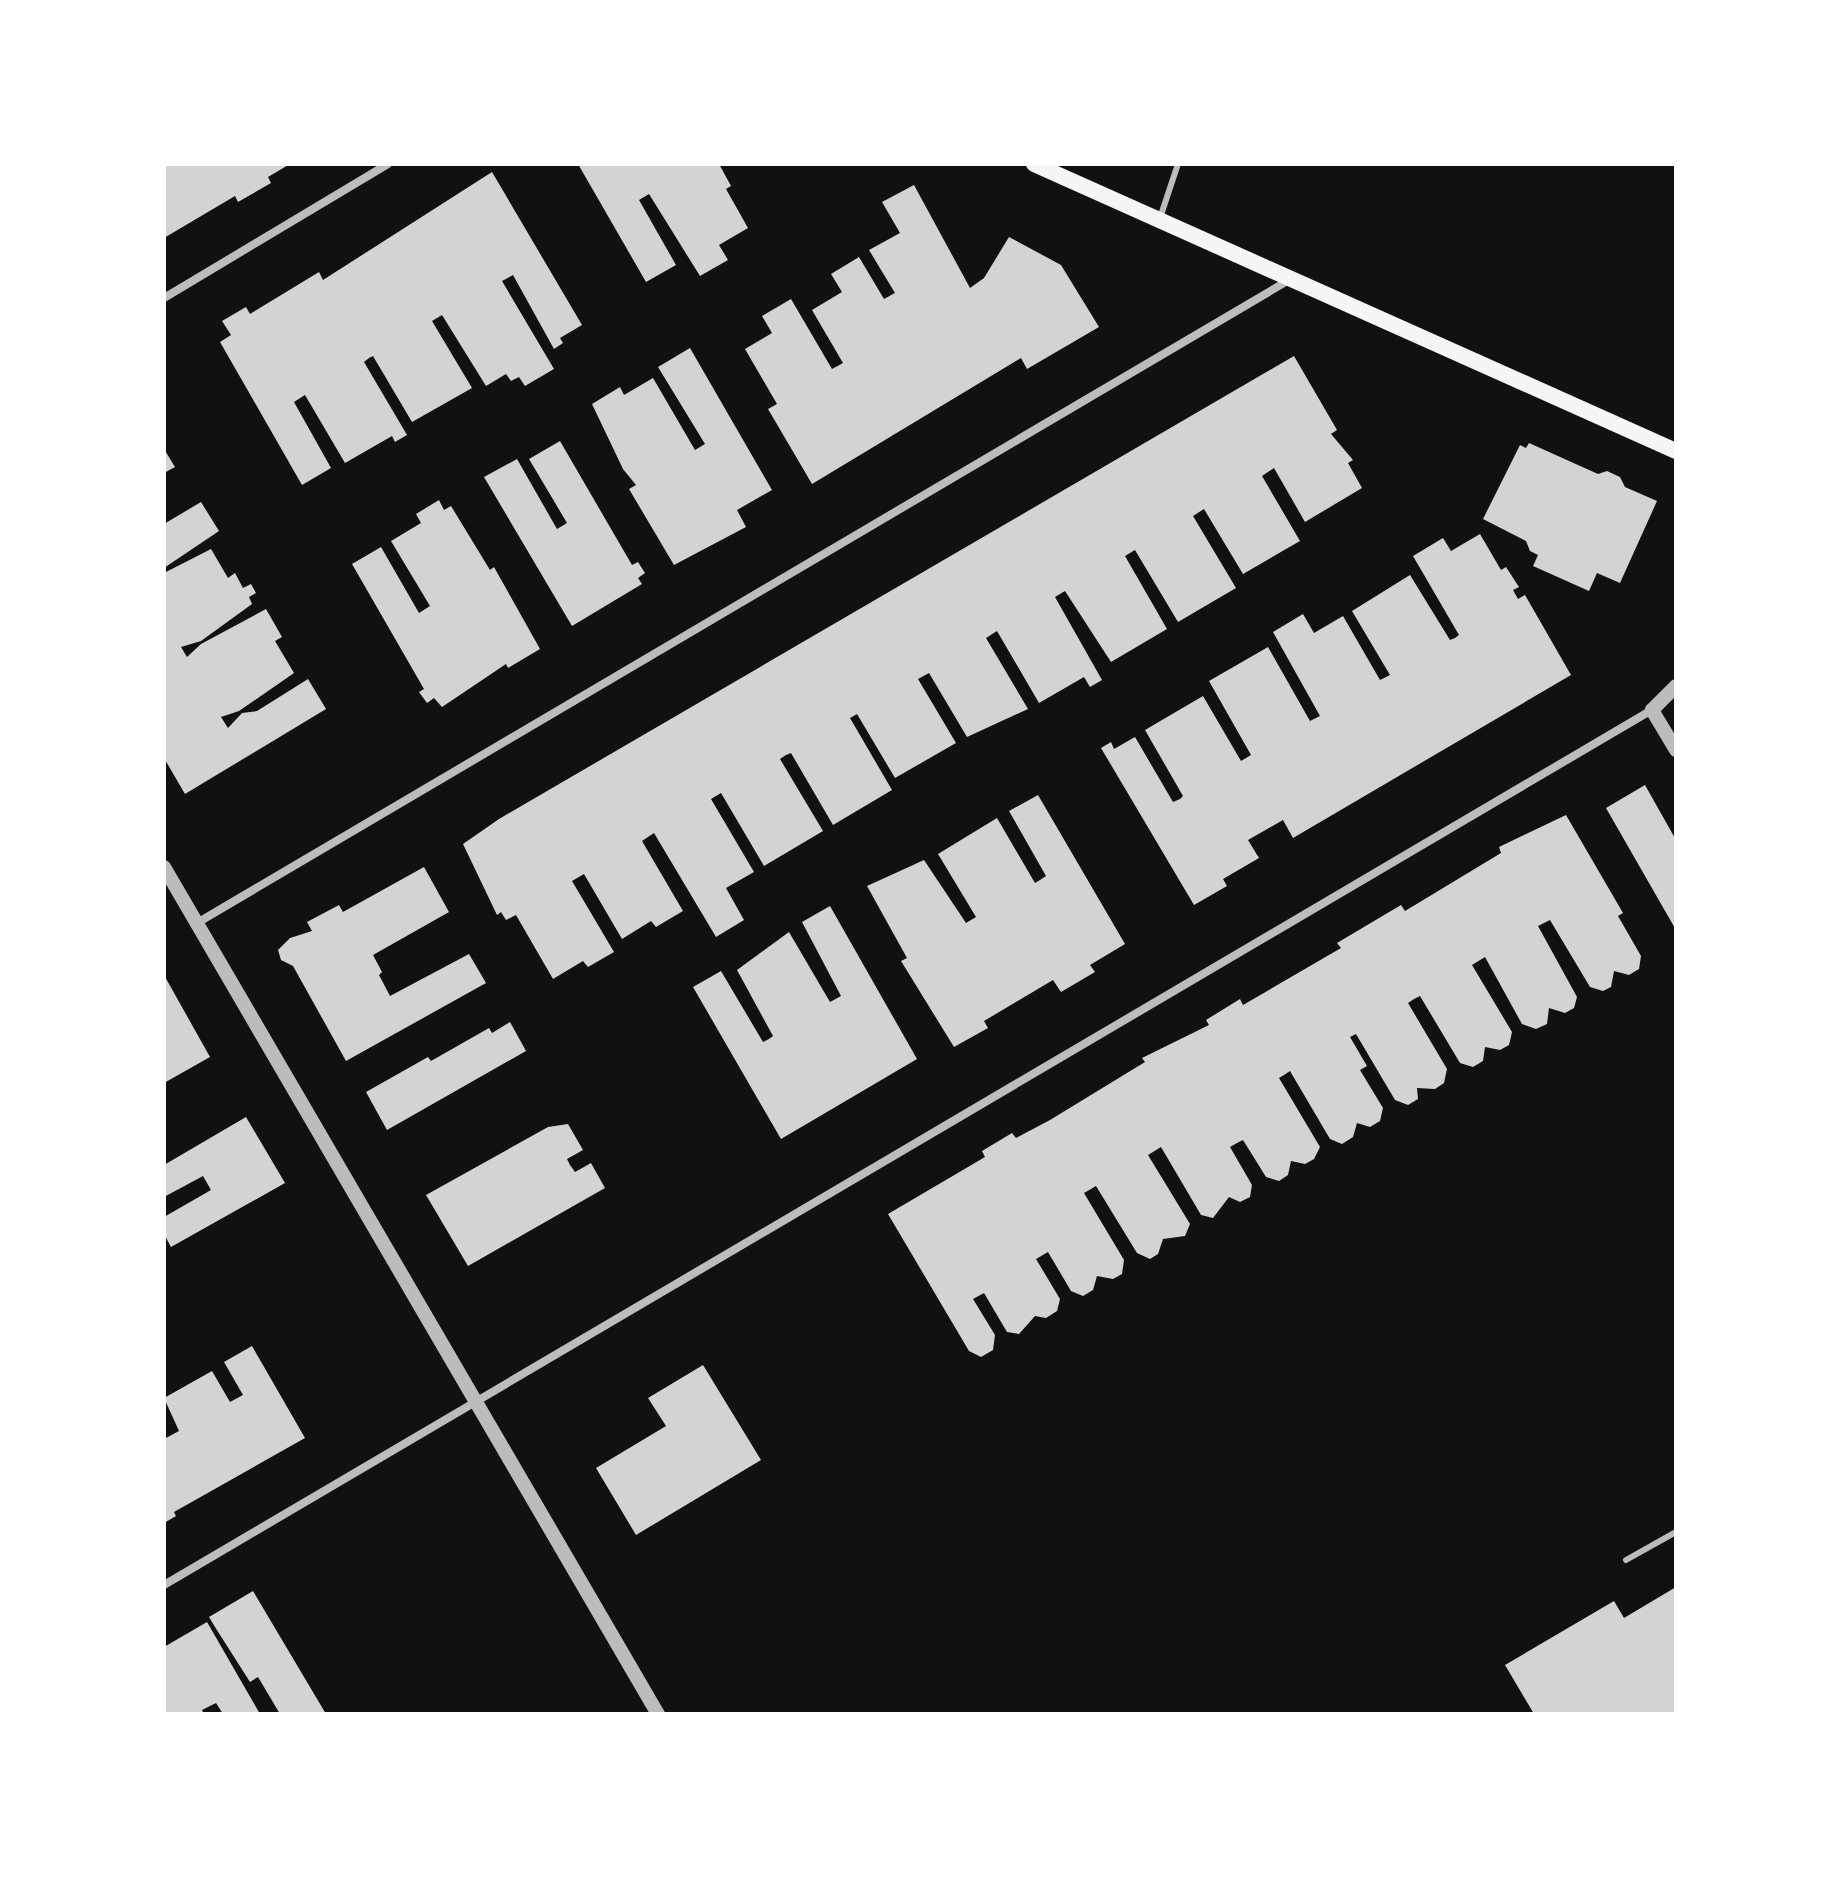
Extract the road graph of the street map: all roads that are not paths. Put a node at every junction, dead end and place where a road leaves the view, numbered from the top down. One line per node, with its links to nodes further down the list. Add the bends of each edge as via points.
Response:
1 (388, 164): 6 (street)
2 (1034, 164): 4 (main road)
3 (1178, 164): 4 (lane)
4 (1159, 221): 5 (main road)
5 (1290, 279): 7 (main road); 12 (street)
6 (164, 298)
7 (1676, 451)
8 (1676, 686): 9 (street)
9 (1652, 710): 10 (street); 13 (street)
10 (1676, 750)
11 (164, 867): 12 (street)
12 (197, 923): 13 (street)
13 (476, 1403): 16 (street); 17 (street)
14 (1676, 1532): 15 (lane)
15 (1626, 1560)
16 (164, 1585)
17 (658, 1714)

